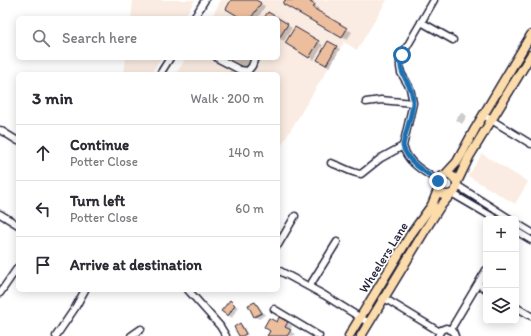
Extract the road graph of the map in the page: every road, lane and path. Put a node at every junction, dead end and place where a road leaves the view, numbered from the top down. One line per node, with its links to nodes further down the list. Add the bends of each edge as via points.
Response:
1 (205, 0): 3 (street)
2 (434, 0): 4 (street)
3 (196, 16)
4 (421, 22): 6 (street); 13 (street, via 400,61)
5 (531, 35): 14 (main road)
6 (452, 40)
7 (531, 55): 15 (main road)
8 (169, 60): 11 (street)
9 (221, 60): 10 (street, via 240,70 248,71)
10 (254, 60)
11 (161, 72)
12 (366, 102): 13 (street)
13 (413, 102): 19 (street)
14 (483, 115): 15 (street); 22 (main road, via 457,162)
15 (492, 120): 18 (street); 25 (main road, via 465,165)
16 (0, 130): 17 (street)
17 (16, 140)
18 (531, 144)
19 (403, 146): 21 (street, via 381,158); 24 (street, via 413,164)
20 (331, 163): 21 (street)
21 (362, 174): 23 (street)
22 (446, 175): 24 (main road); 25 (main road, via 454,177)
23 (365, 180)
24 (438, 181): 26 (main road)
25 (457, 184): 27 (main road); 31 (street, via 469,195)
26 (438, 190): 27 (main road); 52 (main road, Wheelers Lane, via 432,205)
27 (451, 195): 30 (street); 48 (main road, Wheelers Lane, via 430,221)
28 (0, 214): 32 (street)
29 (295, 216): 37 (street)
30 (490, 216)
31 (505, 216)
32 (16, 224)
33 (519, 225): 34 (street)
34 (531, 232)
35 (519, 233): 36 (street)
36 (531, 240)
37 (280, 242)
38 (337, 242): 43 (street)
39 (16, 270): 47 (street)
40 (280, 271): 43 (street)
41 (483, 275): 42 (street)
42 (478, 284): 44 (street); 55 (street)
43 (309, 287): 52 (street)
44 (484, 288)
45 (84, 292): 57 (street)
46 (190, 292): 59 (street)
47 (0, 293)
48 (384, 298): 53 (main road, Wheelers Lane); 56 (street)
49 (274, 309): 60 (street)
50 (519, 309): 51 (street)
51 (531, 316)
52 (360, 317): 53 (street); 61 (main road, Wheelers Lane)
53 (369, 323): 62 (main road, Wheelers Lane)
54 (141, 329): 58 (street)
55 (451, 329): 56 (street, via 446,328); 63 (street)
56 (439, 334)
57 (56, 336)
58 (131, 336)
59 (226, 336)
60 (319, 336)
61 (348, 336)
62 (361, 336)
63 (455, 336)

